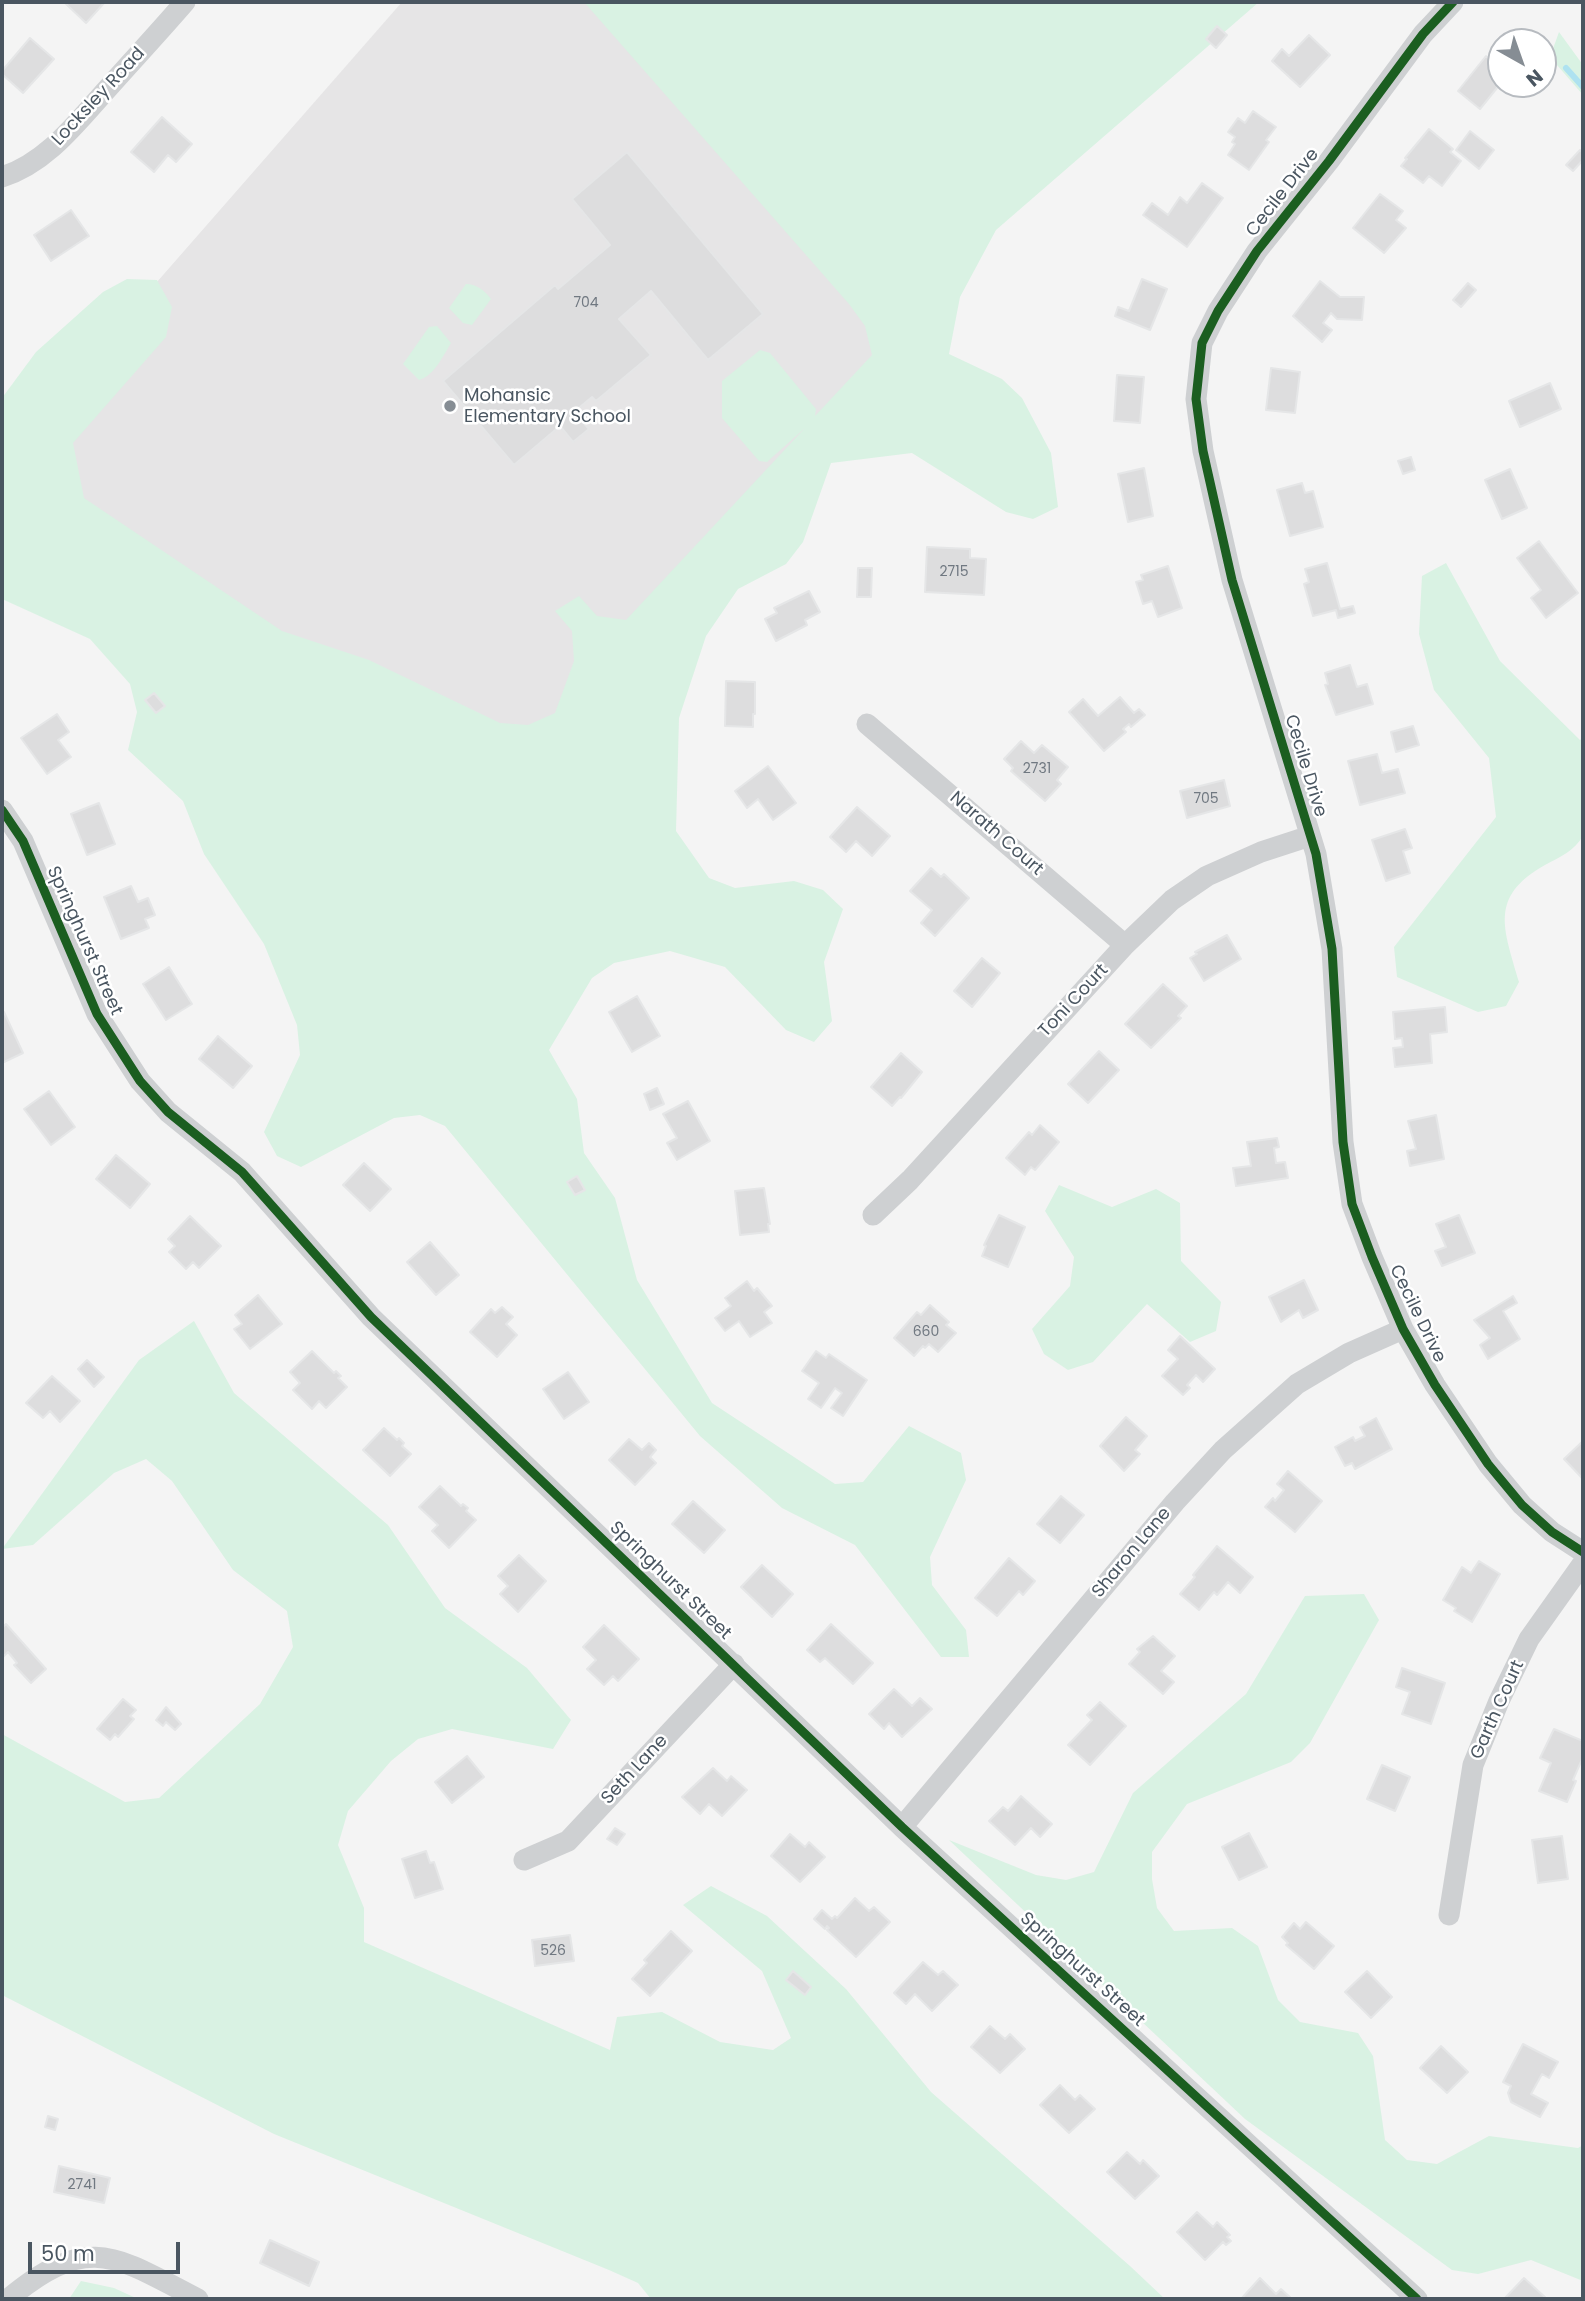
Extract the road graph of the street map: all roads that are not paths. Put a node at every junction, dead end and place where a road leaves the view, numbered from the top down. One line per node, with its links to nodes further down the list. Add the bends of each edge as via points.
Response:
1 (185, 2): 3 (street, Locksley Road, via 40,159)
2 (1453, 2): 6 (street, Cecile Drive, via 1423,34 1257,251 1202,343 1196,399 1203,450 1232,580)
3 (2, 177)
4 (867, 724): 7 (street, Narath Court)
5 (2, 810): 12 (street, Springhurst Street, via 23,841 97,1014 140,1081 168,1112 242,1172 371,1317)
6 (1310, 836): 7 (street, Toni Court, via 1207,876 1172,900); 9 (street, Cecile Drive, via 1332,949 1343,1142 1352,1204)
7 (1125, 945): 8 (street, Toni Court)
8 (873, 1215)
9 (1404, 1329): 10 (street, Cecile Drive, via 1488,1464 1522,1505); 13 (street, Sharon Lane, via 1349,1353 1297,1384 1223,1450)
10 (1583, 1552)
11 (1583, 1563): 15 (street, Garth Court, via 1529,1639 1473,1765)
12 (734, 1664): 13 (street, Springhurst Street); 14 (street, Seth Lane, via 568,1841)
13 (902, 1827): 18 (street, Springhurst Street)
14 (524, 1860)
15 (1449, 1915)
16 (8, 2299): 17 (street, via 57,2265 97,2256 130,2264)
17 (198, 2299)
18 (1417, 2299)

